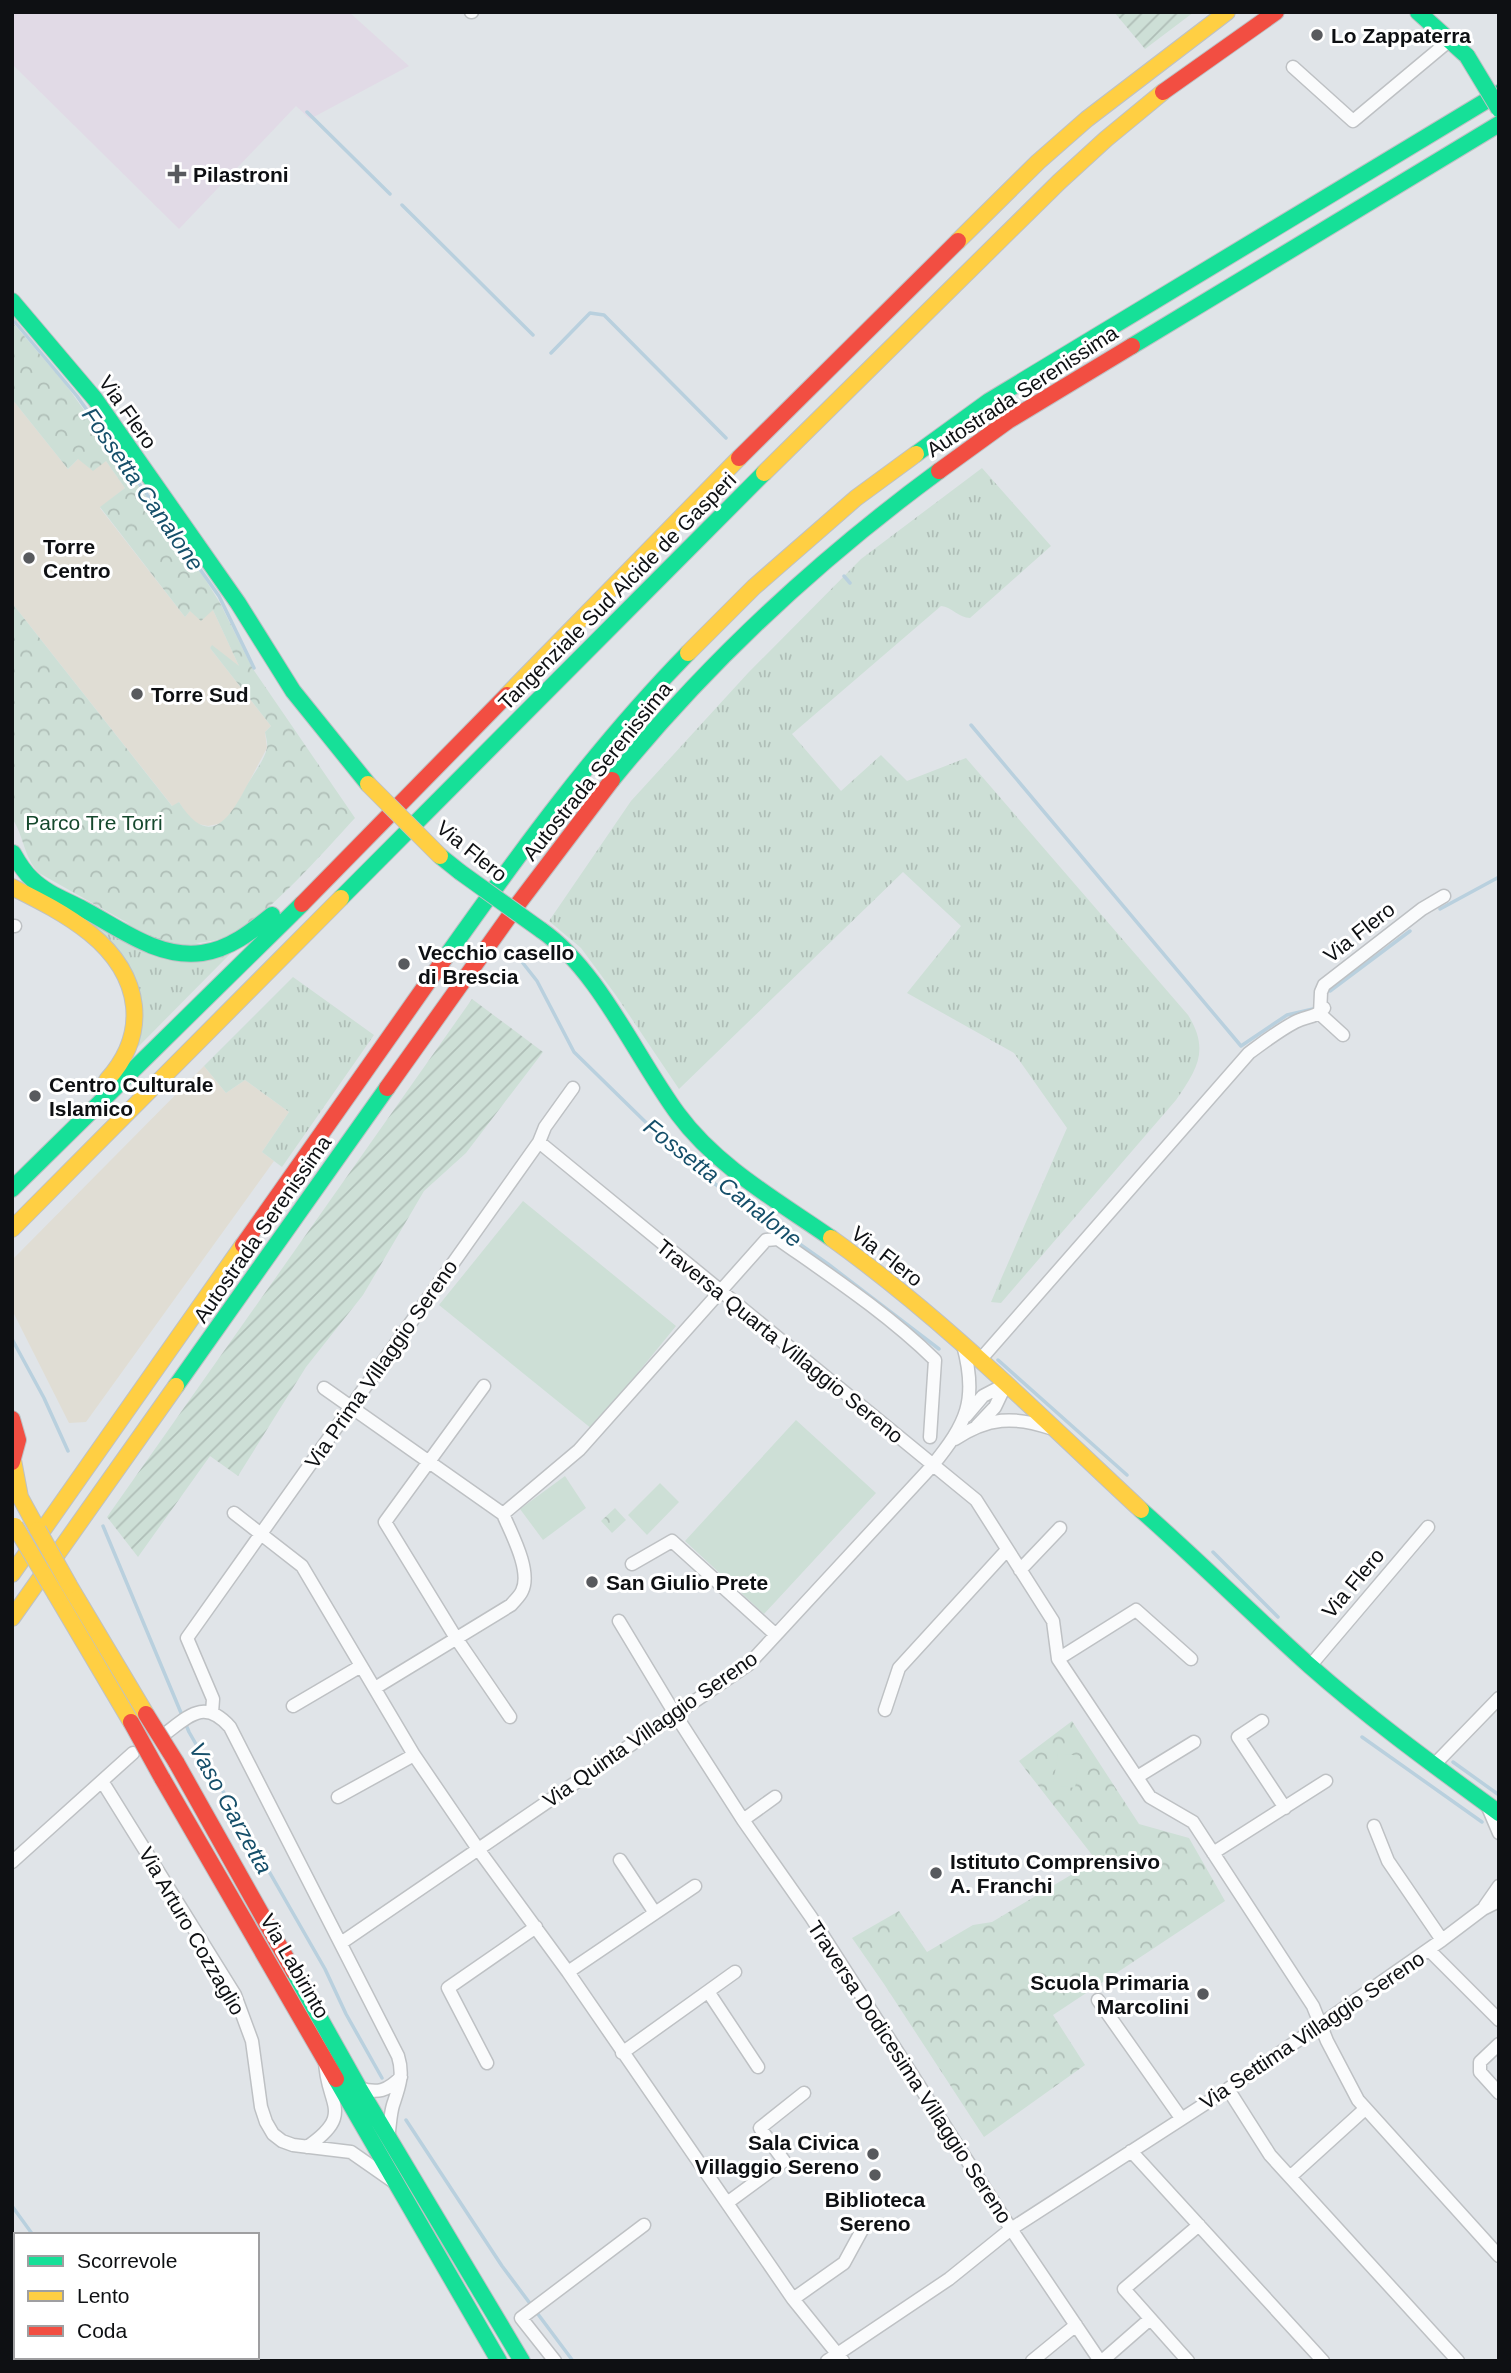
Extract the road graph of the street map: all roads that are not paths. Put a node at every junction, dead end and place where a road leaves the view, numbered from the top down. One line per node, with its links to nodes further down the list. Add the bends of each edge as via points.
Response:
1 (1227, 12): 10 (main road, Tangenziale Sud Alcide de Gasperi, via 1038,162 708,489)
2 (1276, 12): 21 (main road, Tangenziale Sud Alcide de Gasperi, via 1176,81 1059,181)
3 (1418, 12): 4 (main road)
4 (1450, 40): 5 (street, via 1353,121); 7 (main road, bridge, via 1467,56)
5 (1293, 67)
6 (1499, 93): 47 (main road, Autostrada Serenissima, via 989,401 856,498 706,633 578,778 495,888)
7 (1499, 108)
8 (1499, 124): 49 (main road, Autostrada Serenissima, via 1008,421 879,515 728,650 641,744 518,904)
9 (12, 301): 23 (main road, Via Flero, bridge, via 94,399 238,603 293,691 368,784 440,856 556,941 587,975 698,1138 748,1182 868,1265)
10 (355, 850): 11 (main road, via 323,866 237,942 198,953 160,950 128,936 32,880); 19 (main road, Tangenziale Sud Alcide de Gasperi)
11 (13, 852): 12 (main road)
12 (12, 861)
13 (12, 887): 19 (main road, via 44,903 106,947 118,959 134,1001 135,1026 122,1060)
14 (1444, 896): 15 (street, Via Flero, via 1324,985)
15 (1322, 1011): 16 (street); 24 (street, via 1296,1021 1249,1053)
16 (1343, 1035)
17 (573, 1088): 18 (street, Via Prima Villaggio Sereno)
18 (539, 1142): 22 (street, Traversa Quarta Villaggio Sereno); 28 (street, Via Prima Villaggio Sereno)
19 (46, 1154): 20 (main road, Tangenziale Sud Alcide de Gasperi)
20 (12, 1189)
21 (12, 1229)
22 (718, 1292): 33 (street, via 765,1240 778,1239 910,1335 935,1360); 37 (street, Traversa Quarta Villaggio Sereno); 39 (street, via 579,1450)
23 (962, 1345): 24 (main road, Via Flero); 29 (street, Via Quinta Villaggio Sereno, via 969,1383)
24 (980, 1360): 25 (main road, Via Flero)
25 (1006, 1384): 29 (street, Via Quinta Villaggio Sereno, via 983,1396); 31 (street, Via Quinta Villaggio Sereno, via 995,1407); 32 (main road, Via Flero)
26 (484, 1386): 36 (street)
27 (324, 1388): 28 (street)
28 (351, 1406): 36 (street); 43 (street, Via Prima Villaggio Sereno)
29 (964, 1418): 34 (street, Via Quinta Villaggio Sereno)
30 (12, 1419): 35 (main road, Via Labirinto, via 18,1433)
31 (976, 1426): 32 (street, Via Quinta Villaggio Sereno, via 1009,1419); 34 (street, Via Quinta Villaggio Sereno)
32 (1057, 1431): 55 (main road, Via Flero)
33 (930, 1437)
34 (951, 1442): 37 (street, Via Quinta Villaggio Sereno)
35 (13, 1461): 48 (main road, Via Labirinto, bridge, via 20,1499)
36 (430, 1462): 39 (street); 52 (street, via 385,1522)
37 (932, 1466): 44 (street, Traversa Quarta Villaggio Sereno, via 976,1500); 51 (street, Via Quinta Villaggio Sereno)
38 (234, 1513): 43 (street)
39 (503, 1514): 52 (street, via 526,1578 522,1591 511,1605)
40 (14, 1524): 48 (main road, Via Labirinto, bridge)
41 (1428, 1527): 55 (street, Via Flero)
42 (1060, 1528): 46 (street)
43 (261, 1533): 56 (street, via 302,1566); 61 (street, Via Prima Villaggio Sereno, via 187,1638 213,1699)
44 (1006, 1551): 46 (street, Traversa Quarta Villaggio Sereno); 60 (street, via 899,1668)
45 (632, 1564): 51 (street, via 672,1541)
46 (1020, 1570): 53 (street, Traversa Quarta Villaggio Sereno, via 1053,1621)
47 (12, 1574)
48 (63, 1590): 99 (main road, Via Labirinto, bridge, via 131,1723); 103 (main road, Via Labirinto, bridge, via 176,1762)
49 (12, 1618)
50 (619, 1621): 62 (street, Traversa Dodicesima Villaggio Sereno)
51 (776, 1635): 62 (street, Via Quinta Villaggio Sereno, via 749,1664)
52 (456, 1637): 57 (street); 63 (street)
53 (1058, 1659): 54 (street, via 1136,1610); 70 (street, Traversa Quarta Villaggio Sereno)
54 (1191, 1659)
55 (1310, 1666): 69 (main road, Via Flero)
56 (361, 1667): 57 (street); 59 (street)
57 (374, 1688): 68 (street)
58 (1499, 1698): 69 (street)
59 (293, 1706)
60 (885, 1710)
61 (212, 1713): 65 (street, via 190,1715); 89 (street, via 230,1727)
62 (675, 1714): 77 (street, Traversa Dodicesima Villaggio Sereno); 80 (street, Via Quinta Villaggio Sereno)
63 (510, 1717)
64 (1262, 1721): 75 (street, via 1238,1737)
65 (166, 1733)
66 (1194, 1742): 70 (street)
67 (133, 1753): 71 (street)
68 (414, 1755): 73 (street); 80 (street)
69 (1433, 1766): 76 (main road, Via Flero)
70 (1137, 1777): 81 (street, Traversa Quarta Villaggio Sereno, via 1150,1797 1193,1822)
71 (102, 1781): 83 (street); 110 (street, Via Arturo Cozzaglio, via 234,1995 252,2041 266,2122 282,2141)
72 (1326, 1782): 75 (street)
73 (338, 1797)
74 (775, 1797): 77 (street)
75 (1285, 1808): 81 (street)
76 (1493, 1809): 79 (street)
77 (743, 1820): 117 (street, Traversa Dodicesima Villaggio Sereno, via 811,1917)
78 (1374, 1826): 88 (street, Via Settima Villaggio Sereno, via 1388,1861)
79 (1499, 1833)
80 (478, 1849): 87 (street); 89 (street, Via Quinta Villaggio Sereno)
81 (1213, 1853): 96 (street, Traversa Quarta Villaggio Sereno)
82 (620, 1860): 86 (street)
83 (12, 1862)
84 (695, 1886): 86 (street)
85 (1498, 1889): 88 (street, Via Settima Villaggio Sereno, via 1483,1909)
86 (655, 1913): 91 (street)
87 (536, 1927): 91 (street); 100 (street, via 448,1988)
88 (1443, 1940): 90 (street, Via Settima Villaggio Sereno)
89 (341, 1943): 102 (street, via 398,2056)
90 (1429, 1950): 95 (street); 96 (street, Via Settima Villaggio Sereno)
91 (568, 1972): 98 (street)
92 (735, 1972): 93 (street)
93 (709, 1993): 98 (street); 101 (street)
94 (1098, 2000): 108 (street, Via Settima Villaggio Sereno)
95 (1499, 2020)
96 (1321, 2025): 104 (street, Via Settima Villaggio Sereno); 107 (street, Traversa Quarta Villaggio Sereno)
97 (1499, 2044): 106 (street, via 1480,2062 1480,2072)
98 (622, 2053): 114 (street)
99 (325, 2060): 110 (street, via 336,2114 332,2126); 113 (main road, Via Labirinto)
100 (487, 2063)
101 (758, 2067)
102 (401, 2077): 103 (street, via 385,2091); 109 (street)
103 (359, 2088): 109 (main road, Via Labirinto)
104 (1228, 2089): 108 (street, Via Settima Villaggio Sereno); 112 (street, via 1270,2155)
105 (804, 2093): 114 (street, via 760,2128 784,2161)
106 (1499, 2093)
107 (1365, 2109): 112 (street); 119 (street, Traversa Quarta Villaggio Sereno)
108 (1181, 2118): 111 (street, Via Settima Villaggio Sereno)
109 (388, 2138): 122 (main road, Via Labirinto)
110 (307, 2147): 113 (street, Via Arturo Cozzaglio, via 351,2152)
111 (1131, 2151): 116 (street); 117 (street, Via Settima Villaggio Sereno)
112 (1290, 2177): 133 (street)
113 (396, 2184): 126 (main road, Via Labirinto)
114 (727, 2203): 120 (street)
115 (644, 2225): 121 (street)
116 (1199, 2225): 123 (street, via 1124,2289); 132 (street)
117 (1011, 2229): 124 (street, Traversa Dodicesima Villaggio Sereno); 125 (street, Via Settima Villaggio Sereno)
118 (862, 2230): 120 (street, via 844,2263)
119 (1499, 2256)
120 (793, 2300): 125 (street)
121 (529, 2312): 122 (street); 128 (street)
122 (495, 2315): 127 (main road, Via Labirinto)
123 (1150, 2319): 130 (street); 131 (street)
124 (1076, 2325): 129 (street); 130 (street, Traversa Dodicesima Villaggio Sereno)
125 (836, 2358)
126 (499, 2361)
127 (522, 2361)
128 (555, 2361)
129 (1032, 2361)
130 (1101, 2361)
131 (1188, 2361)
132 (1323, 2361)
133 (1458, 2361)

